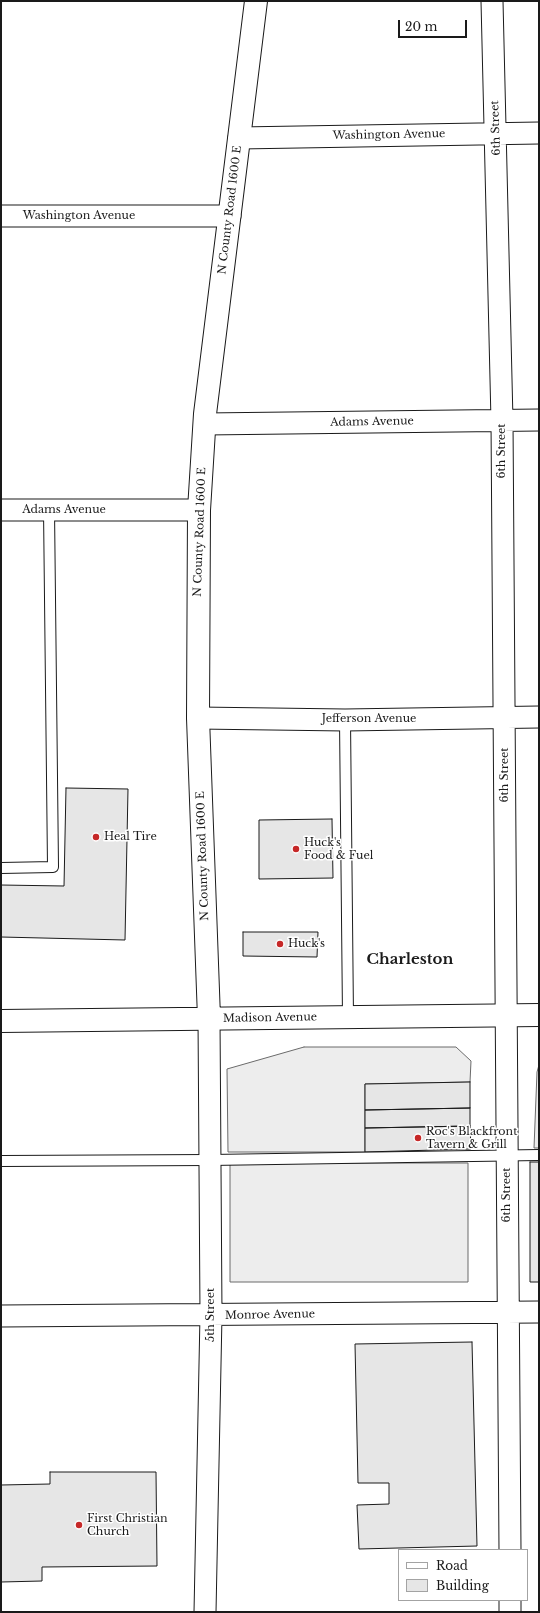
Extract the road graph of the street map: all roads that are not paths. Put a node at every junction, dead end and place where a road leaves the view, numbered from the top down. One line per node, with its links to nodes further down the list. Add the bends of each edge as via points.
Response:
1 (256, 1): 5 (street, N County Road 1600 E)
2 (492, 1): 3 (street, 6th Street)
3 (496, 133): 4 (street, Washington Avenue); 5 (street, Washington Avenue); 8 (street, 6th Street)
4 (539, 133)
5 (239, 138): 7 (street, N County Road 1600 E)
6 (1, 216): 7 (street, Washington Avenue)
7 (230, 216): 10 (street, N County Road 1600 E)
8 (502, 420): 9 (street, Adams Avenue); 10 (street, Adams Avenue); 15 (street, 6th Street)
9 (539, 420)
10 (205, 424): 13 (street, N County Road 1600 E)
11 (49, 509): 12 (street, Adams Avenue); 13 (street, Adams Avenue); 18 (lane, via 53,867)
12 (1, 510)
13 (199, 510): 14 (street, N County Road 1600 E)
14 (198, 718): 17 (street, Jefferson Avenue); 22 (street, N County Road 1600 E)
15 (504, 718): 16 (street, Jefferson Avenue); 17 (street, Jefferson Avenue); 19 (street, 6th Street)
16 (539, 718)
17 (345, 720): 21 (lane)
18 (1, 868)
19 (506, 1015): 20 (street, Madison Avenue); 21 (street, Madison Avenue); 24 (street, 6th Street)
20 (539, 1015)
21 (348, 1017): 22 (street, Madison Avenue)
22 (209, 1018): 23 (street, Madison Avenue); 27 (street, 5th Street)
23 (1, 1021)
24 (507, 1155): 25 (lane); 27 (lane); 28 (street, 6th Street)
25 (539, 1155)
26 (1, 1160): 27 (lane)
27 (210, 1160): 30 (street, 5th Street)
28 (508, 1312): 29 (street, Monroe Avenue); 30 (street, Monroe Avenue); 32 (street, 6th Street)
29 (539, 1312)
30 (211, 1315): 31 (street, Monroe Avenue); 34 (street, 5th Street)
31 (1, 1316)
32 (510, 1549)
33 (510, 1601): 35 (street)
34 (205, 1612)
35 (510, 1612)

